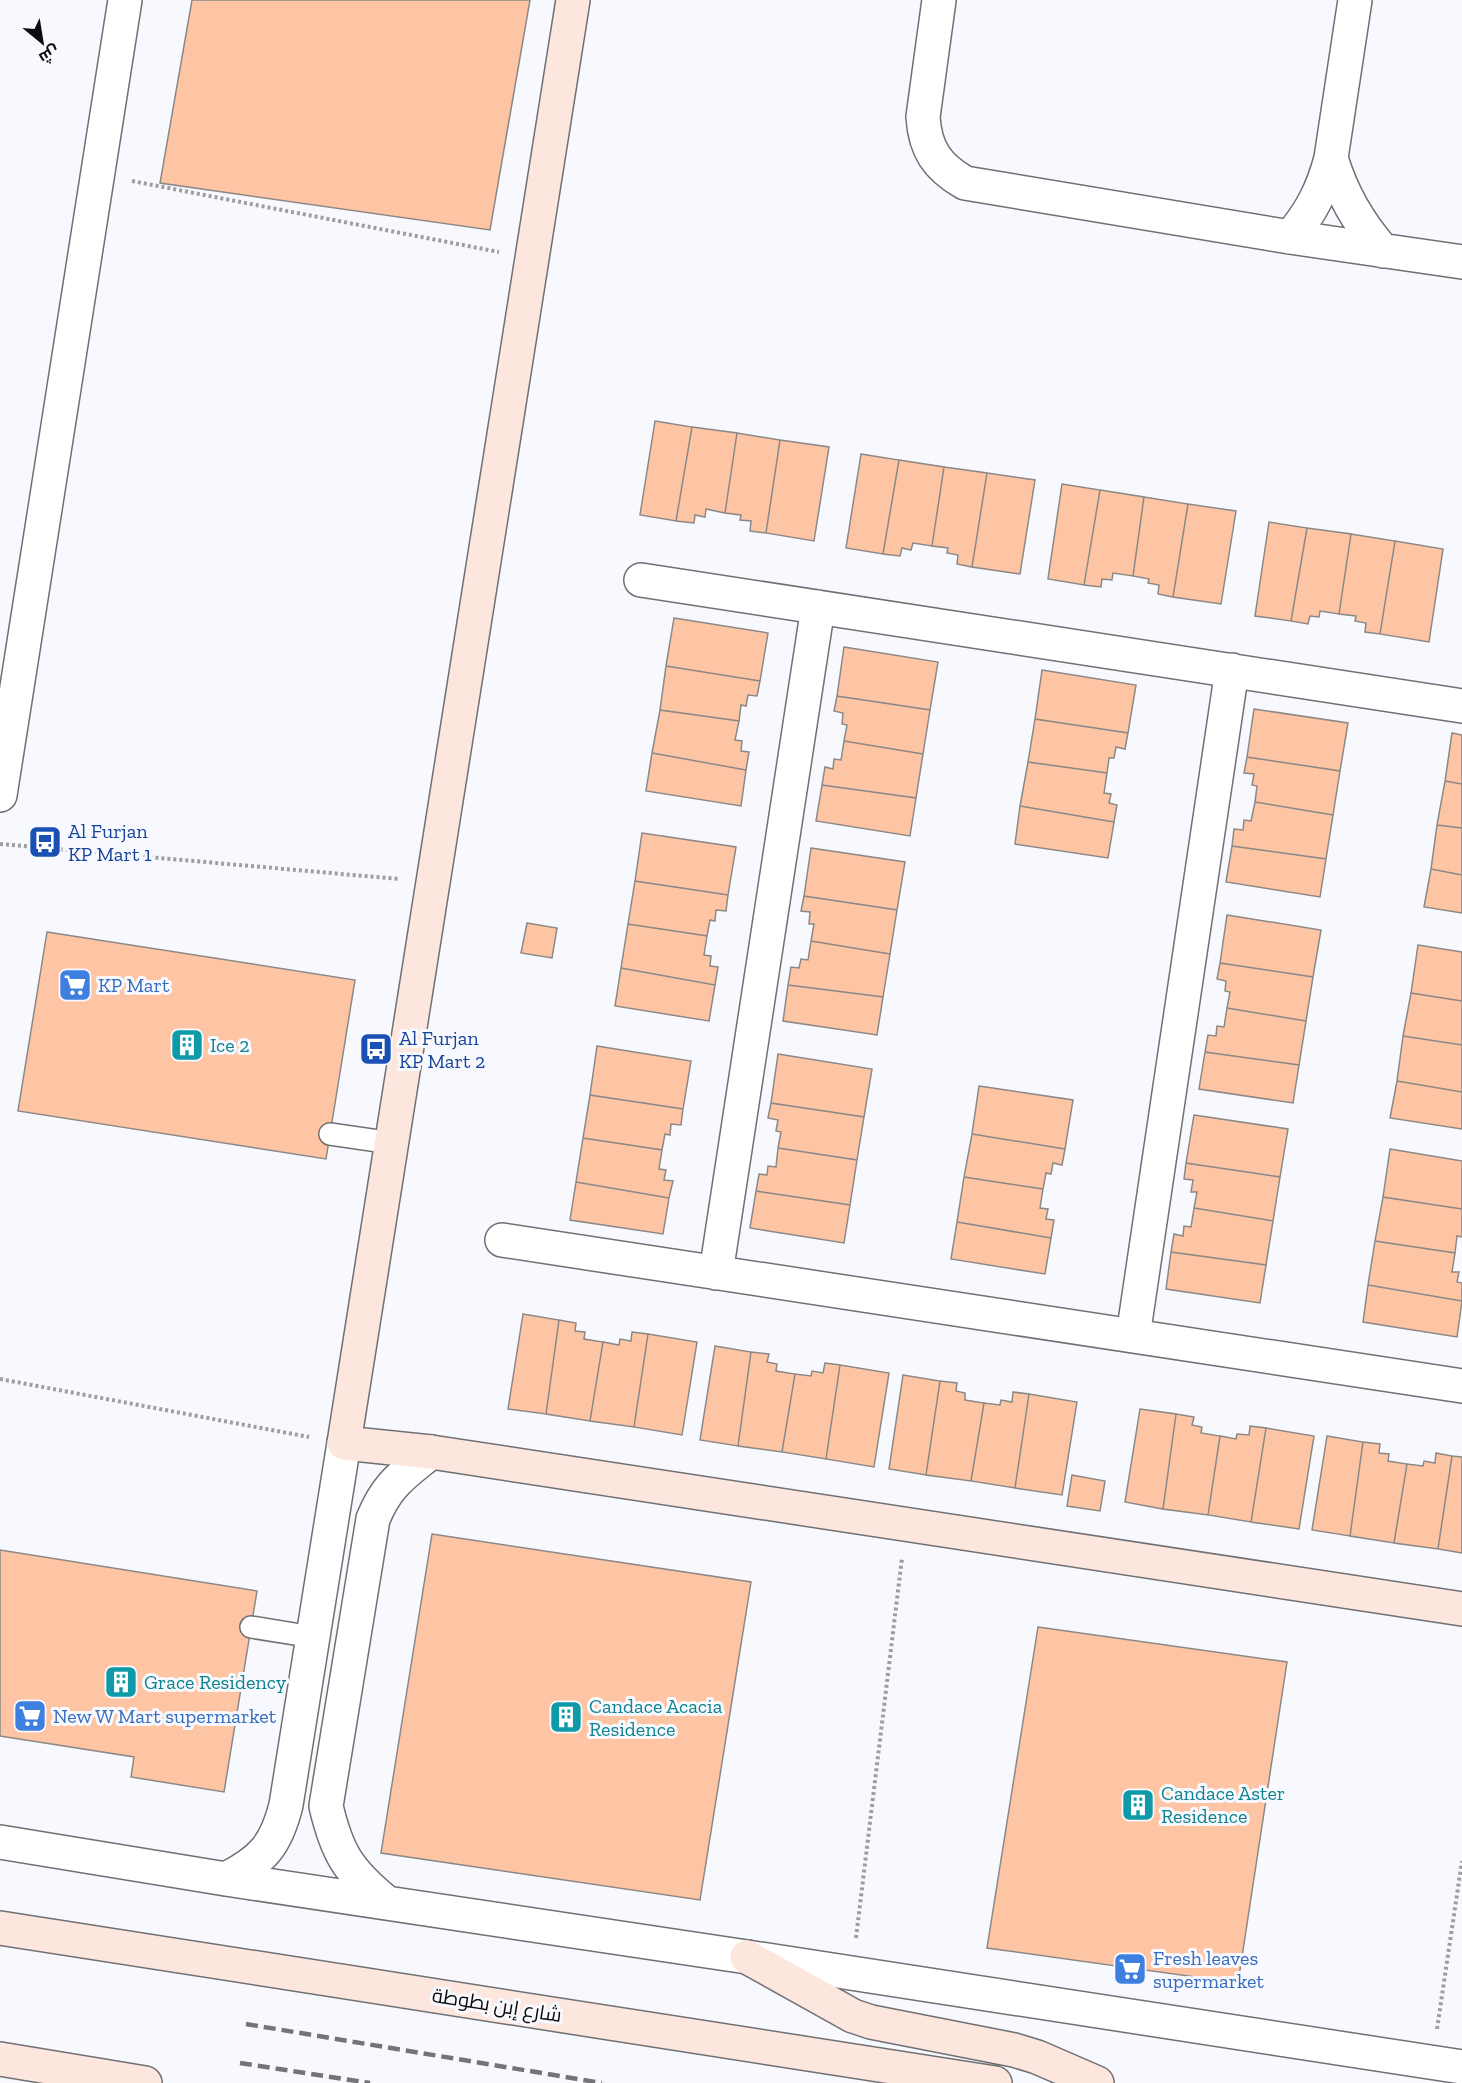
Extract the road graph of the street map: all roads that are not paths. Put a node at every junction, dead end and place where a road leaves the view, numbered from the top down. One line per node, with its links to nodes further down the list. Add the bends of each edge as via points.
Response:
1 (125, 0): 13 (street)
2 (573, 0): 15 (street)
3 (939, 0): 6 (street, via 923,117 928,146 949,174 983,187)
4 (1355, 0): 5 (street)
5 (1331, 158): 6 (street, via 1316,201); 7 (street, via 1351,208)
6 (1290, 237): 7 (street)
7 (1383, 250): 8 (street)
8 (1462, 262)
9 (641, 580): 10 (street)
10 (818, 607): 11 (street); 17 (street)
11 (1232, 670): 12 (street); 18 (street)
12 (1462, 706)
13 (0, 795)
14 (330, 1134): 15 (lane)
15 (392, 1143): 20 (street)
16 (502, 1240): 17 (street)
17 (716, 1273): 18 (street)
18 (1133, 1336): 19 (street)
19 (1462, 1386)
20 (344, 1443): 21 (street); 24 (street)
21 (431, 1452): 22 (street); 27 (street, via 393,1482 373,1518 326,1806 345,1860)
22 (1462, 1609)
23 (251, 1627): 24 (lane)
24 (313, 1637): 26 (street, via 280,1829 248,1868)
25 (0, 1842): 26 (street)
26 (226, 1879): 27 (street)
27 (386, 1902): 29 (street)
28 (0, 1928): 33 (street, شارع إبن بطوطة)
29 (747, 1957): 31 (street); 34 (street, via 853,2016 1020,2052)
30 (0, 2059): 32 (street)
31 (1447, 2065)
32 (145, 2083)
33 (995, 2083)
34 (1097, 2083)

